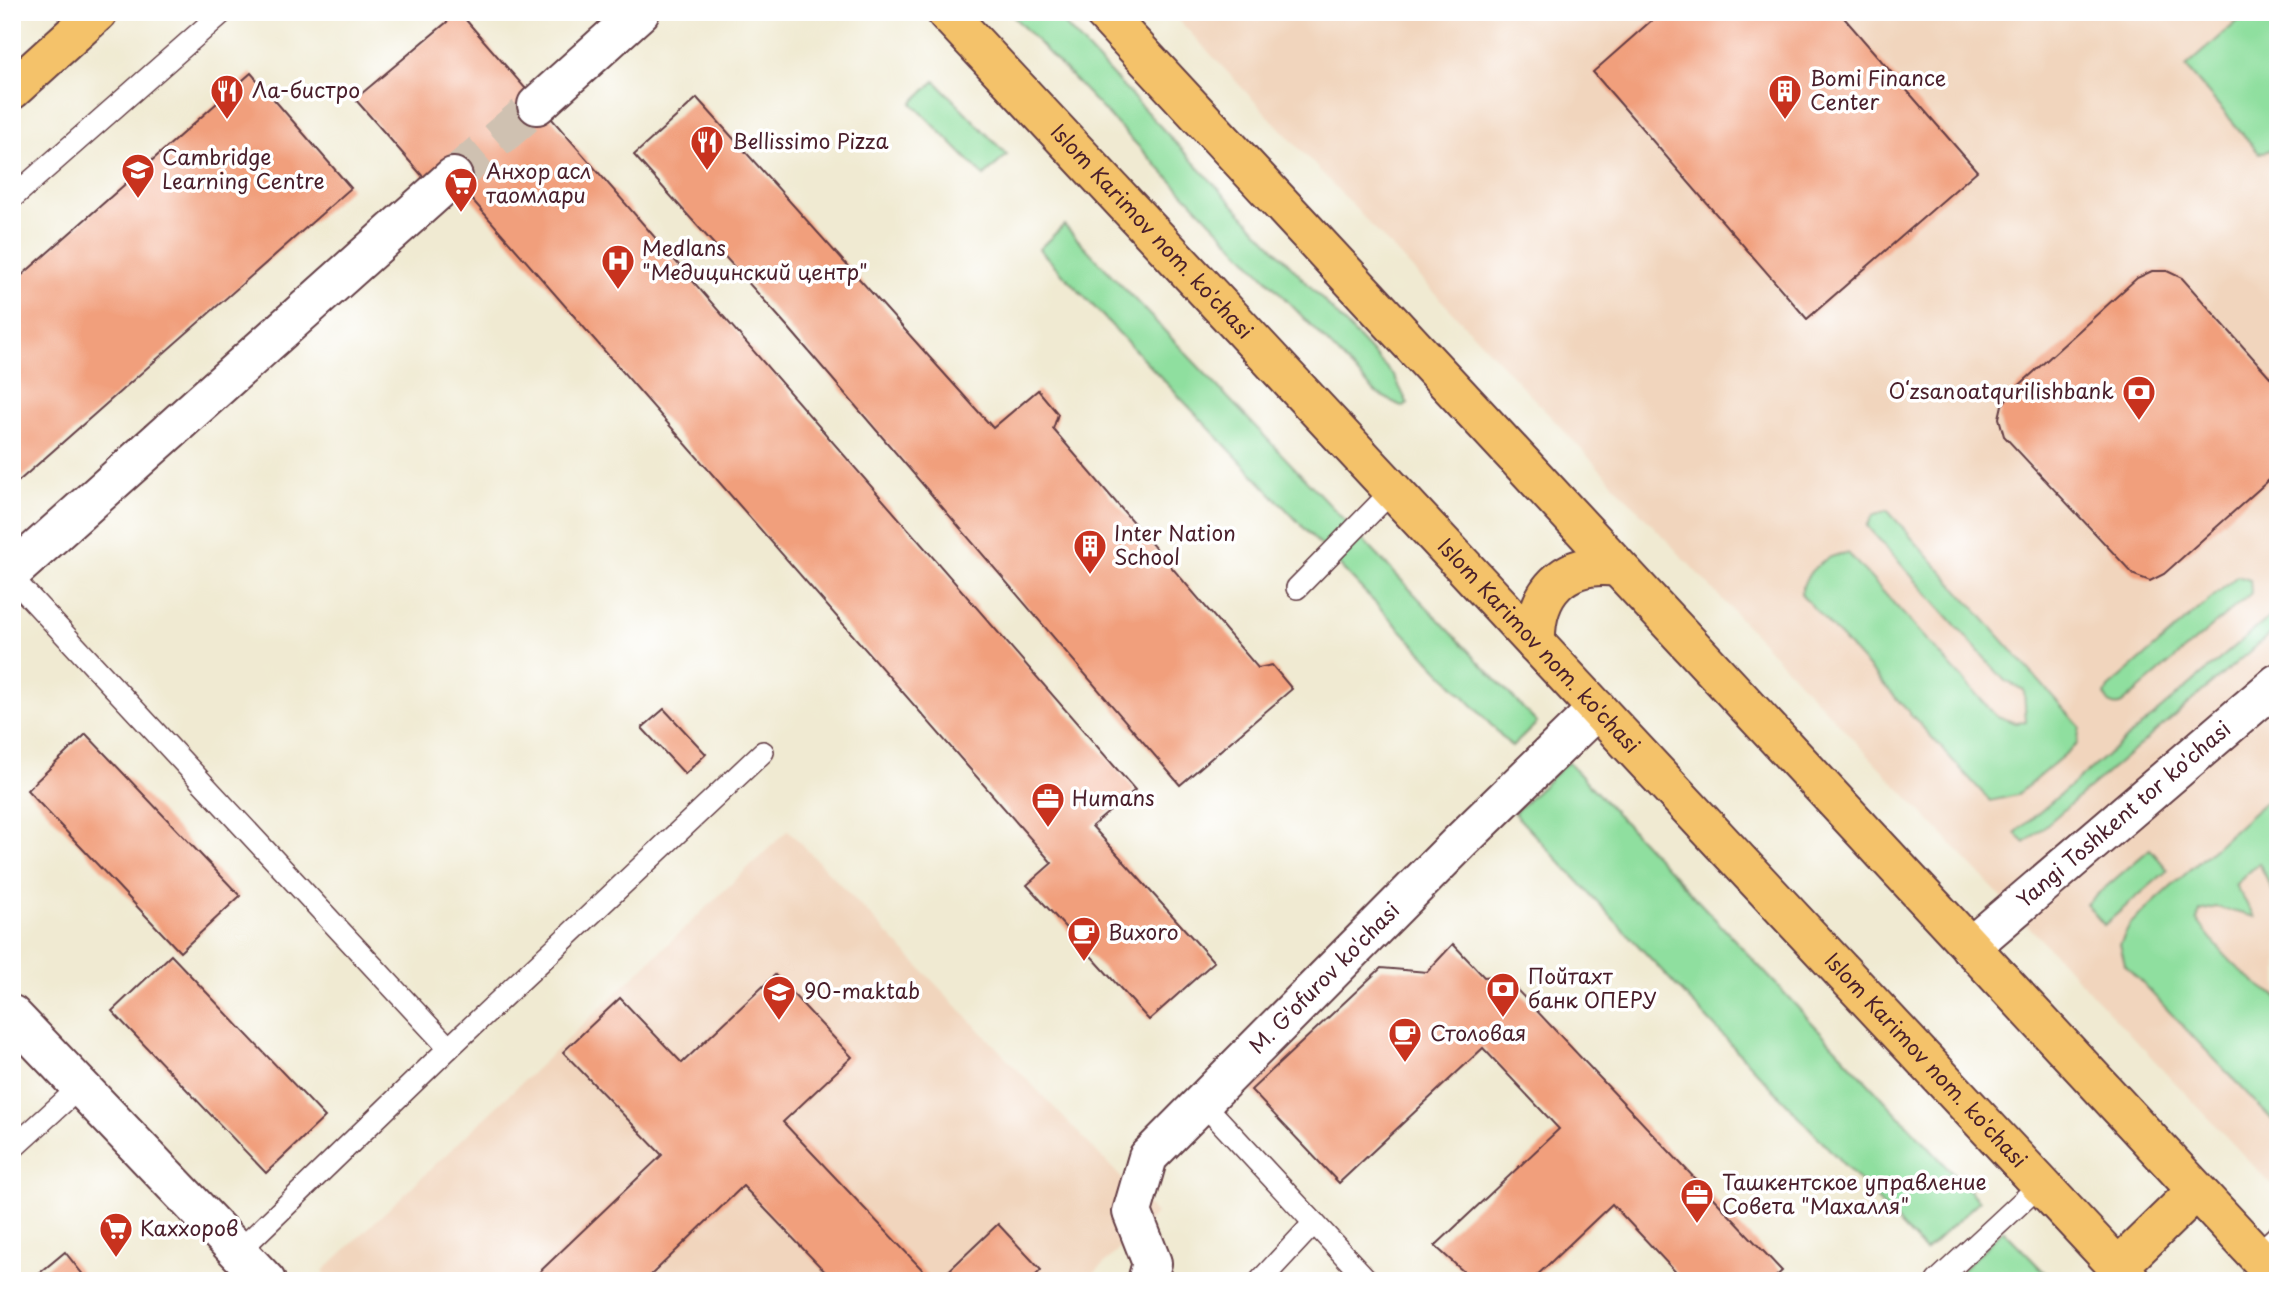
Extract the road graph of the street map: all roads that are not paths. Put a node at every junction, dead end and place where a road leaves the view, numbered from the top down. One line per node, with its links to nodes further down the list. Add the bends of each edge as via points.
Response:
1 (98, 12): 6 (main road)
2 (223, 12): 9 (lane)
3 (640, 12): 7 (street)
4 (946, 12): 10 (main road, Islom Karimov nom. ko'chasi)
5 (1102, 12): 11 (main road)
6 (12, 90)
7 (537, 105)
8 (453, 177): 12 (street)
9 (12, 198)
10 (1392, 491): 14 (lane); 15 (main road, Islom Karimov nom. ko'chasi)
11 (1617, 567): 15 (main road, via 1585,566 1555,583 1539,609); 19 (main road)
12 (12, 572)
13 (12, 579): 21 (lane)
14 (1297, 588)
15 (1536, 644): 17 (main road, Islom Karimov nom. ko'chasi)
16 (2278, 683): 19 (street, Yangi Toshkent tor ko'chasi)
17 (1597, 709): 23 (street, M. G'ofurov ko'chasi); 25 (main road, Islom Karimov nom. ko'chasi)
18 (763, 752): 21 (lane)
19 (1970, 947): 26 (main road)
20 (12, 1015): 22 (street)
21 (449, 1048): 28 (lane)
22 (80, 1087): 24 (lane); 28 (street)
23 (1202, 1102): 27 (lane); 32 (street, M. G'ofurov ko'chasi, via 1148,1157 1132,1213 1153,1264)
24 (12, 1149)
25 (2041, 1184): 30 (main road, Islom Karimov nom. ko'chasi); 35 (lane)
26 (2196, 1191): 29 (main road); 30 (main road)
27 (1314, 1223): 33 (lane); 34 (lane)
28 (238, 1252): 31 (street)
29 (2271, 1256)
30 (2117, 1276)
31 (265, 1281)
32 (1147, 1281)
33 (1261, 1281)
34 (1368, 1281)
35 (1937, 1281)

